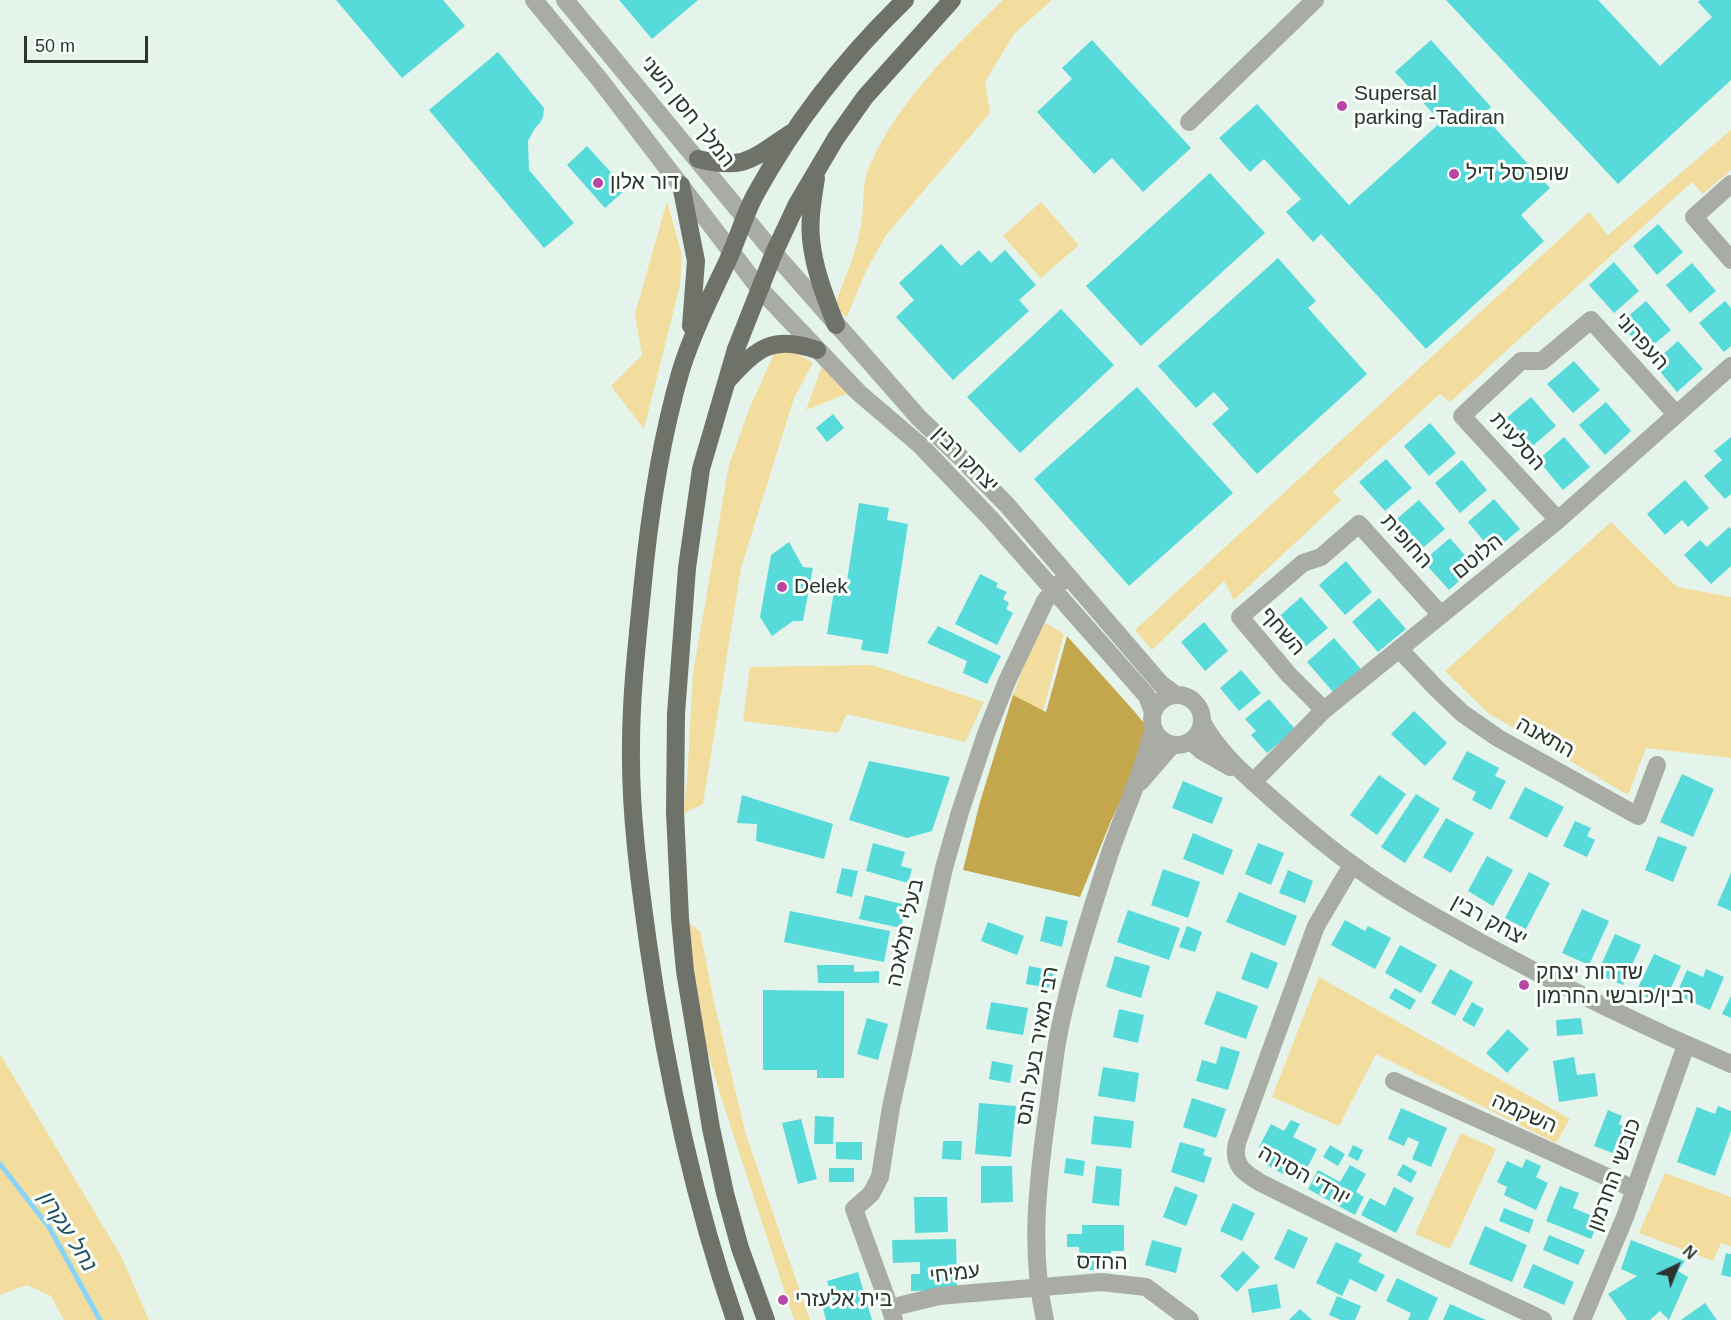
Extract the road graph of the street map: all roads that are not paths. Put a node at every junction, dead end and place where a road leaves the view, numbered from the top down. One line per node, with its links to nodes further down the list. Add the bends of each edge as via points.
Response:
1 (534, 0): 11 (street)
2 (565, 0): 8 (street, המלך חסן השני)
3 (905, 0): 7 (main road, via 849,60)
4 (952, 0): 9 (main road, via 865,97)
5 (1315, 0): 6 (street)
6 (1189, 122)
7 (798, 129): 8 (main road, via 746,162 717,164); 12 (main road)
8 (698, 159): 12 (street, המלך חסן השני)
9 (817, 169): 14 (main road); 17 (main road, via 811,237 818,276)
10 (1731, 184): 15 (street, via 1694,217)
11 (681, 185): 13 (street); 19 (main road, via 696,261)
12 (744, 218): 13 (main road); 14 (street, המלך חסן השני)
13 (732, 251): 16 (street, יצחק רבין); 19 (main road)
14 (774, 253): 16 (main road); 17 (street, יצחק רבין)
15 (1731, 260)
16 (759, 288): 18 (street, יצחק רבין); 22 (main road)
17 (836, 325): 26 (street, יצחק רבין)
18 (817, 350): 22 (main road, via 776,343 753,354); 27 (street, יצחק רבין, via 880,413 920,445)
19 (688, 351): 46 (main road, via 660,458 647,534 632,705 633,814 640,888 675,1101 720,1277)
20 (1542, 361): 23 (street, העפרוני, via 1590,320); 24 (street, הסלעית, via 1521,361 1462,416)
21 (1731, 366): 23 (street, הלוטם)
22 (725, 383): 47 (main road, via 701,469 683,610 676,714 676,869 685,971 711,1128 740,1248)
23 (1676, 414): 24 (street, הלוטם)
24 (1558, 520): 28 (street, הלוטם)
25 (1303, 563): 28 (street, החופית, via 1321,557 1359,524); 31 (street, השחף, via 1240,617)
26 (1068, 575): 27 (street, בעלי מלאכה); 30 (street, יצחק רבין, via 1161,684)
27 (1053, 590): 32 (street, יצחק רבין, via 1147,696); 45 (street, בעלי מלאכה, via 1008,681 960,812 905,1042 880,1177 871,1194 854,1209)
28 (1442, 615): 29 (street, הלוטם)
29 (1400, 650): 31 (street, הלוטם); 36 (street, התאנה, via 1461,712 1498,738 1638,816)
30 (1176, 695): 32 (street, via 1157,704); 33 (street, via 1188,697 1199,707)
31 (1324, 710): 37 (street, הלוטם)
32 (1153, 721): 35 (street, via 1164,742); 38 (street, רבי מאיר בעל הנס)
33 (1203, 722): 34 (street); 37 (street, יצחק רבין, via 1213,741)
34 (1191, 741): 35 (street); 37 (street, יצחק רבין)
35 (1172, 745): 38 (street, רבי מאיר בעל הנס)
36 (1657, 765)
37 (1251, 780): 39 (street, יצחק רבין)
38 (1135, 788): 44 (street, רבי מאיר בעל הנס, via 1083,936 1059,1033 1040,1170)
39 (1352, 865): 40 (street, יצחק רבין, via 1431,915 1554,982); 50 (street, יורדי הסירה, via 1316,926 1238,1143 1238,1165 1261,1183)
40 (1686, 1045): 41 (street, יצחק רבין); 43 (street, כובשי החרמון)
41 (1731, 1064)
42 (1395, 1081): 43 (street, השקמה)
43 (1634, 1189): 51 (street, כובשי החרמון)
44 (1038, 1287): 45 (street, עמיחי, via 939,1296); 48 (street, רבי מאיר בעל הנס); 49 (street, ההדס, via 1101,1282 1146,1287)
45 (892, 1314)
46 (735, 1320)
47 (766, 1320)
48 (1046, 1320)
49 (1190, 1320)
50 (1543, 1320)
51 (1582, 1320)

